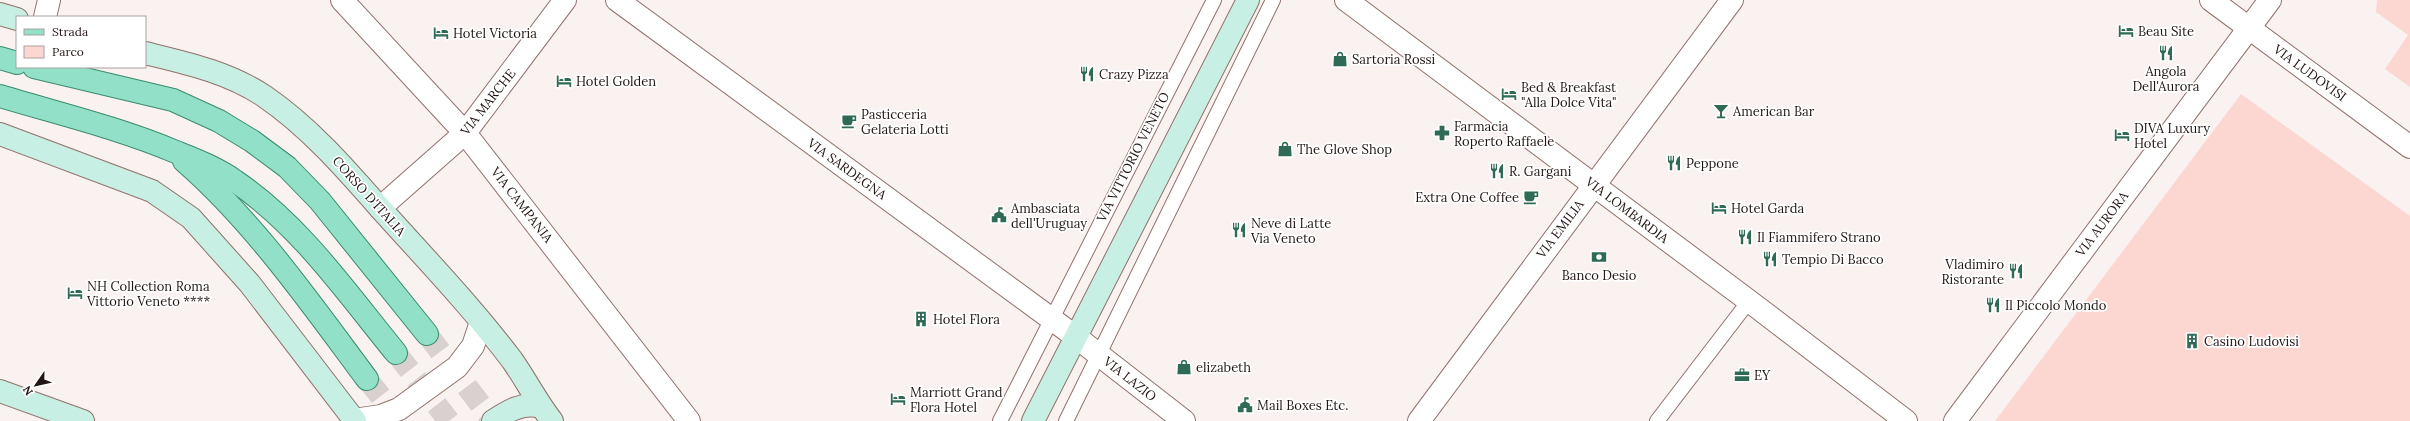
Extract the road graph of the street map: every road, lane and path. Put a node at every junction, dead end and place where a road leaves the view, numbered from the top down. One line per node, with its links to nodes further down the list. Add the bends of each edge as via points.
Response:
1 (49, 0): 13 (street)
2 (342, 0): 21 (street, VIA CAMPANIA)
3 (565, 0): 21 (street, VIA MARCHE)
4 (617, 0): 28 (street, VIA SARDEGNA)
5 (1214, 0): 28 (lane, VIA VITTORIO VENETO)
6 (1248, 0): 31 (main road)
7 (1273, 0): 33 (lane)
8 (1346, 0): 25 (street, VIA LOMBARDIA)
9 (1732, 0): 25 (street, VIA EMILIA)
10 (2210, 0): 15 (street, VIA LUDOVISI)
11 (2270, 0): 15 (street, VIA AURORA)
12 (0, 14): 14 (main road)
13 (45, 16)
14 (16, 19)
15 (2249, 28): 23 (street, VIA LUDOVISI); 48 (street, VIA AURORA)
16 (146, 53): 26 (main road, CORSO D'ITALIA, via 203,68 264,96 314,137)
17 (0, 58): 18 (main road)
18 (16, 63)
19 (38, 68): 30 (main road, via 173,100 252,141 287,167 320,201)
20 (0, 96): 24 (main road, via 116,128)
21 (466, 133): 26 (street, VIA MARCHE); 40 (street, VIA CAMPANIA)
22 (0, 134): 38 (main road, via 152,191 191,218 250,284)
23 (2410, 147)
24 (169, 149): 32 (main road, via 224,174 280,216 304,240); 34 (main road, via 225,200 323,319)
25 (1593, 185): 27 (street, VIA LOMBARDIA); 45 (street, VIA EMILIA)
26 (380, 208): 29 (main road, CORSO D'ITALIA)
27 (1749, 300): 46 (lane); 47 (street, VIA LOMBARDIA)
28 (1051, 319): 31 (street, VIA SARDEGNA); 41 (lane, VIA VITTORIO VENETO)
29 (481, 322): 36 (main road, CORSO D'ITALIA, via 513,362); 38 (street, via 474,346 457,367 399,409 381,416)
30 (427, 334)
31 (1076, 337): 33 (street, VIA LAZIO); 42 (main road)
32 (396, 353)
33 (1099, 354): 43 (lane); 44 (street, VIA LAZIO)
34 (367, 379)
35 (0, 391): 37 (main road)
36 (546, 414): 39 (main road, CORSO D'ITALIA, via 534,405 512,408)
37 (83, 421)
38 (355, 421)
39 (493, 421)
40 (689, 421)
41 (1000, 421)
42 (1033, 421)
43 (1066, 421)
44 (1184, 421)
45 (1418, 421)
46 (1657, 421)
47 (1906, 421)
48 (1954, 421)

